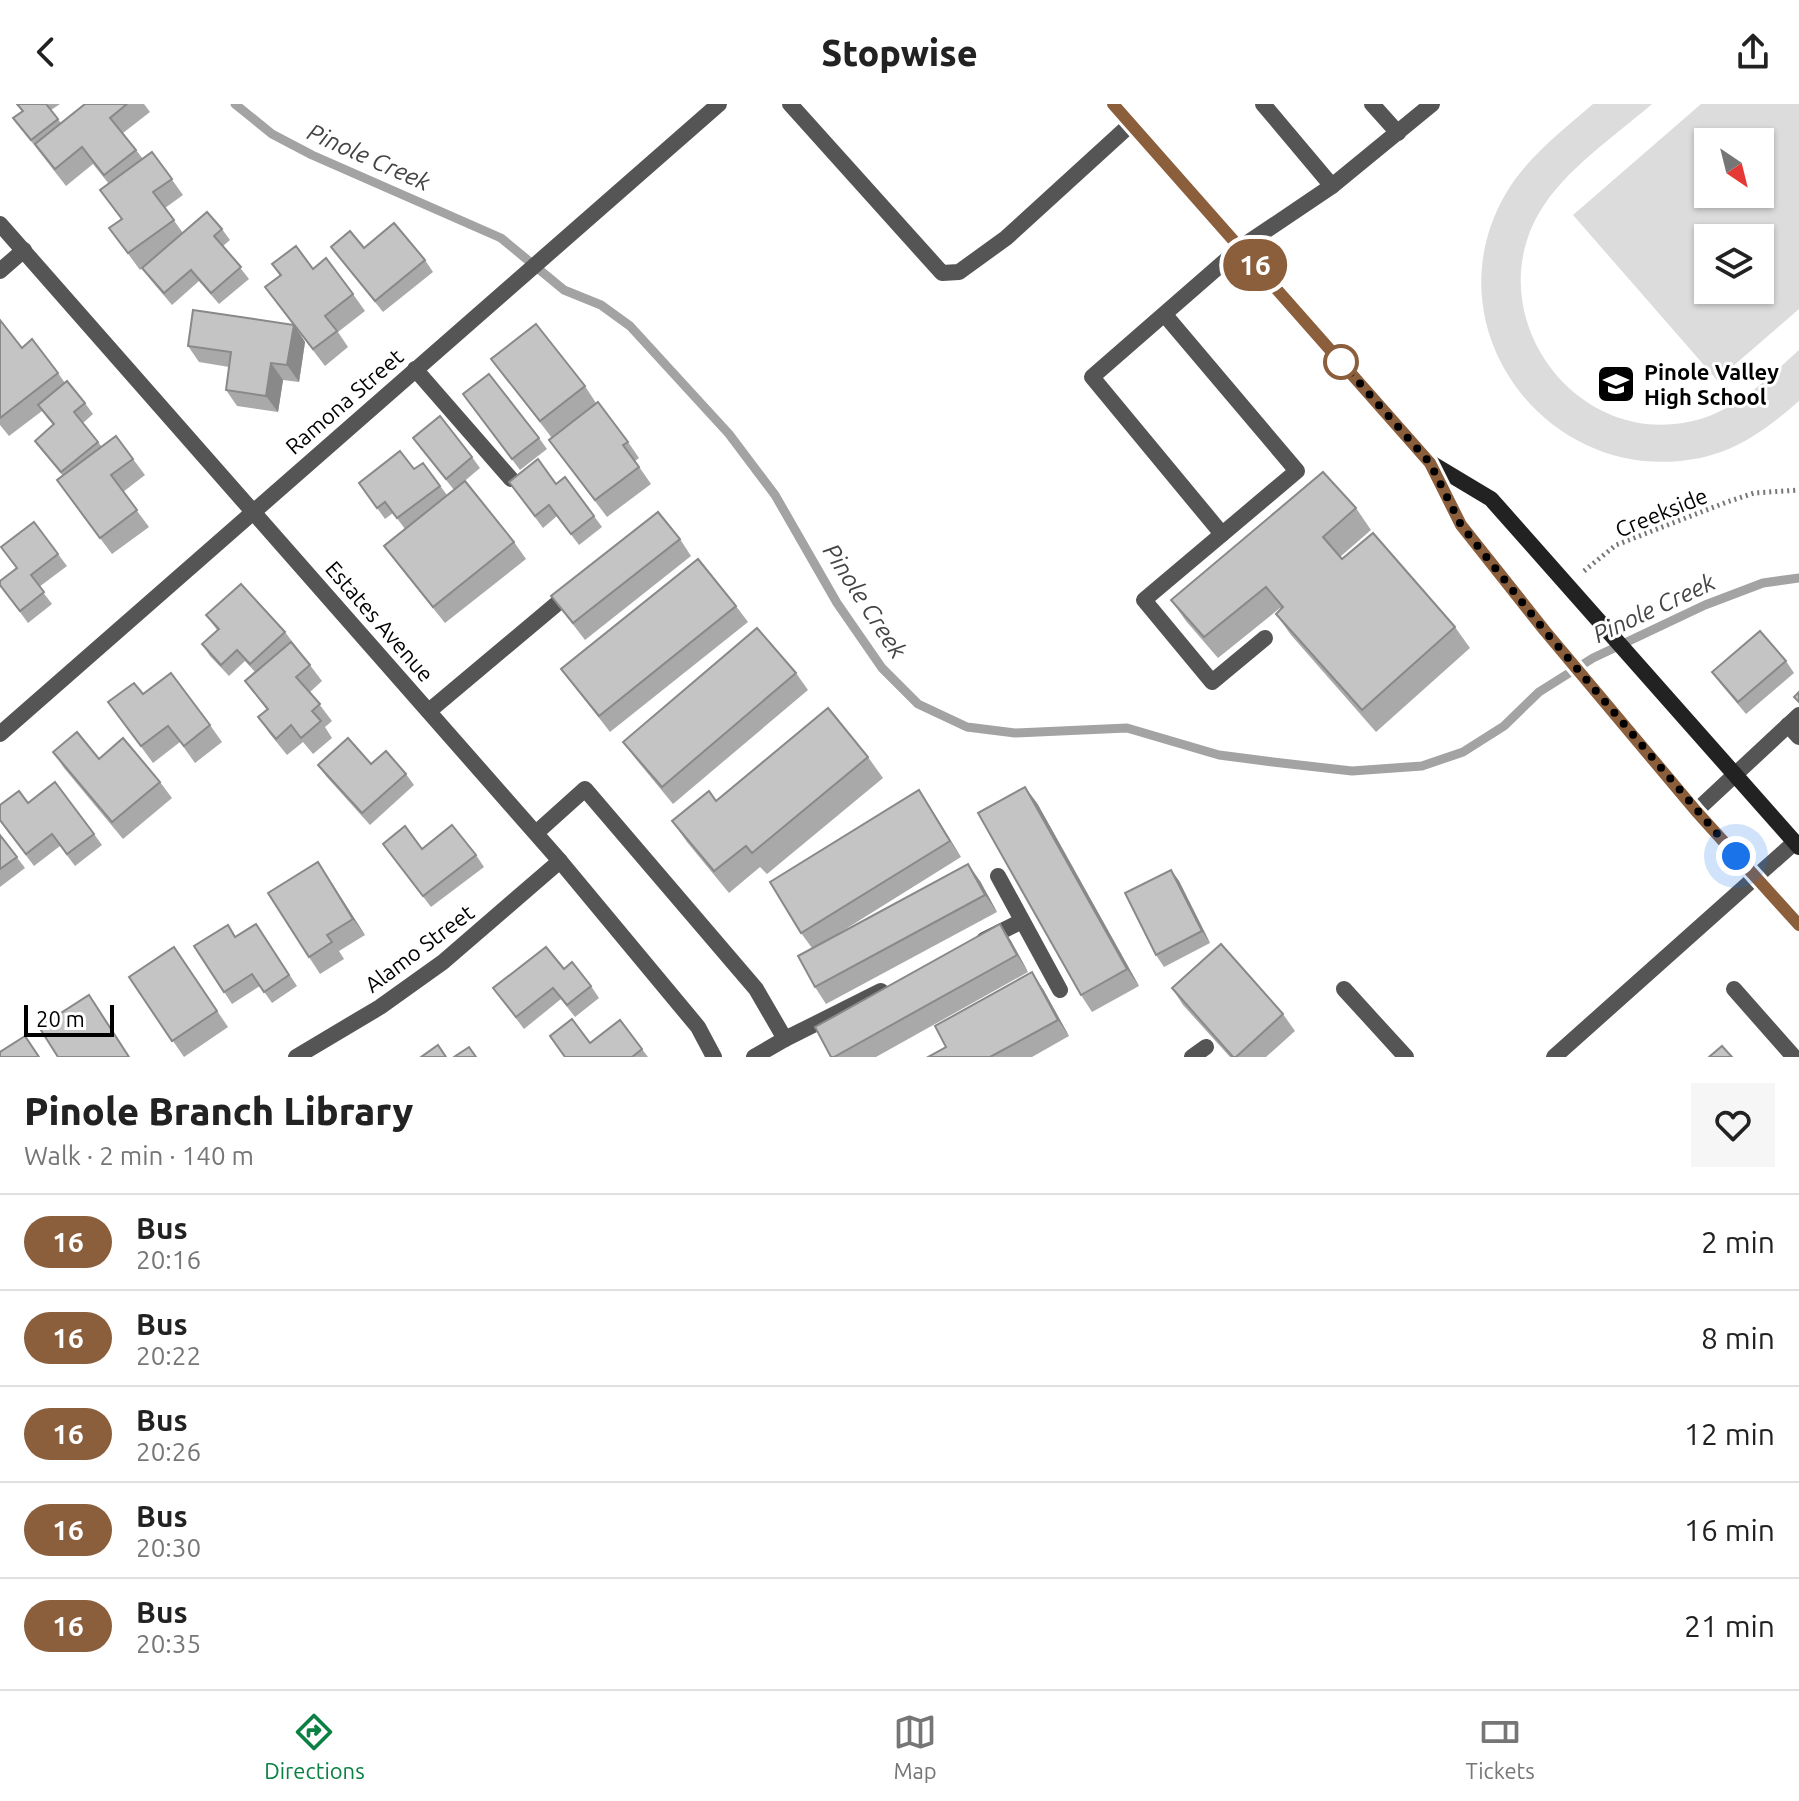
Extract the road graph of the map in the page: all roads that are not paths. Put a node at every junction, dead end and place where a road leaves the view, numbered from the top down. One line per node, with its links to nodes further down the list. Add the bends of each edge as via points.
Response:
1 (719, 104): 15 (street, Ramona Street)
2 (790, 104): 7 (street, via 949,275 1006,238)
3 (1113, 104): 7 (main road)
4 (1263, 104): 9 (street)
5 (1372, 104): 8 (street)
6 (1432, 104): 8 (street)
7 (1131, 124): 11 (main road)
8 (1398, 133): 9 (street)
9 (1332, 186): 11 (street)
10 (0, 224): 12 (street, Estates Avenue)
11 (1240, 248): 14 (street); 16 (main road)
12 (24, 250): 13 (street); 18 (street, Estates Avenue)
13 (0, 271)
14 (1165, 315): 19 (street, via 1092,377); 19 (street, via 1297,471)
15 (415, 369): 17 (street); 18 (street, Ramona Street)
16 (1430, 463): 25 (main road, via 1491,499); 26 (main road, via 1461,525)
17 (511, 479)
18 (254, 510): 22 (street, Estates Avenue); 24 (street, Ramona Street)
19 (1222, 534): 21 (street, via 1144,600 1212,682)
20 (584, 580): 22 (street)
21 (1265, 638)
22 (429, 711): 27 (street, Estates Avenue)
23 (1795, 726): 25 (street)
24 (0, 734)
25 (1737, 777): 26 (street); 28 (main road)
26 (1696, 811): 31 (main road)
27 (536, 833): 29 (street, Estates Avenue); 39 (street, via 585,789 756,989)
28 (1797, 844): 31 (street)
29 (560, 861): 40 (street, Alamo Street, via 443,962); 41 (street, Estates Avenue, via 698,1027)
30 (998, 876): 32 (street)
31 (1756, 878): 33 (main road); 44 (street)
32 (1022, 921): 34 (street); 38 (street)
33 (1799, 925)
34 (966, 949)
35 (896, 983): 39 (street)
36 (1344, 989): 43 (street)
37 (1734, 989): 45 (street)
38 (1060, 990)
39 (785, 1039): 42 (street)
40 (296, 1057)
41 (714, 1057)
42 (754, 1057)
43 (1406, 1057)
44 (1554, 1057)
45 (1794, 1057)

